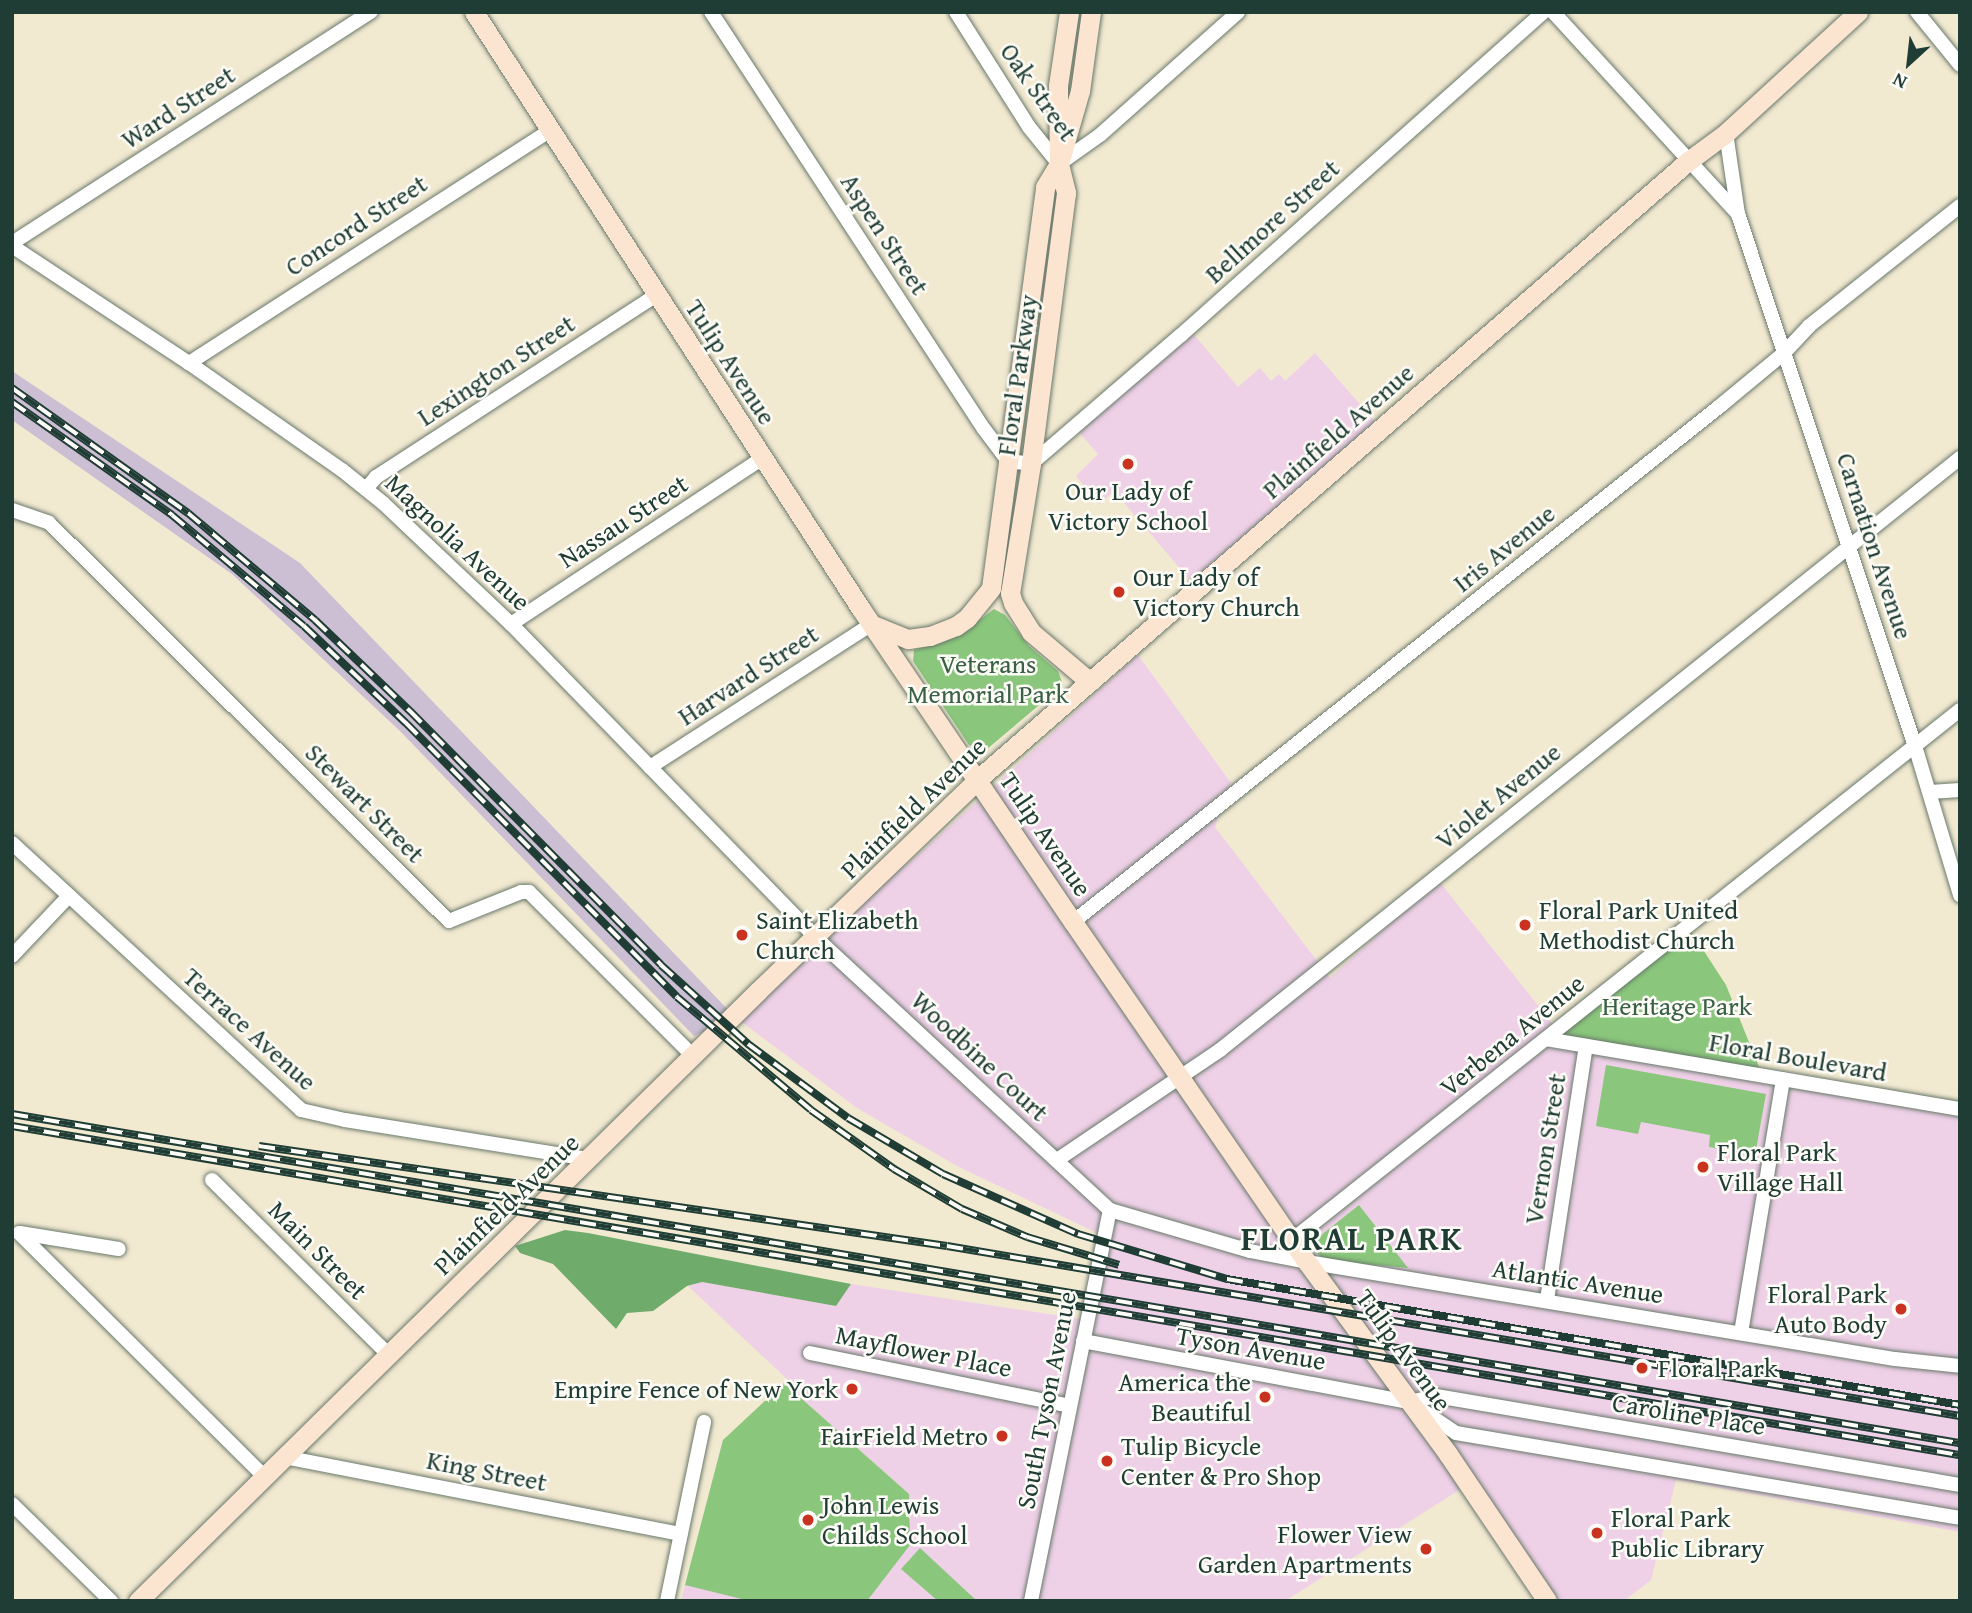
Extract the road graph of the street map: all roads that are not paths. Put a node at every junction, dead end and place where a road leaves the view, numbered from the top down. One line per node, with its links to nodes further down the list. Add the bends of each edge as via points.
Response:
1 (371, 12): 19 (street, Ward Street)
2 (474, 12): 13 (main road, Tulip Avenue)
3 (711, 12): 27 (street, Aspen Street)
4 (956, 12): 16 (street, Oak Street, via 1029,127)
5 (1069, 12): 16 (main road, Floral Parkway, via 1058,86)
6 (1091, 12): 16 (main road, Floral Parkway, via 1080,91)
7 (1238, 12): 16 (street, via 1100,135)
8 (1544, 12): 28 (street, Bellmore Street)
9 (1553, 12): 15 (street, Carnation Avenue)
10 (1858, 12): 14 (main road, Plainfield Avenue)
11 (1917, 12): 12 (street)
12 (1960, 65)
13 (550, 130): 20 (main road, Tulip Avenue); 24 (street, Concord Street)
14 (1726, 133): 15 (main road, Plainfield Avenue); 18 (street, Carnation Avenue)
15 (1688, 162): 18 (street, Carnation Avenue); 36 (main road, Plainfield Avenue)
16 (1059, 164): 21 (main road, Floral Parkway, via 1045,187); 22 (main road, Floral Parkway, via 1066,193)
17 (1960, 206): 23 (street, Iris Avenue, via 1809,326)
18 (1738, 214): 23 (street, Carnation Avenue)
19 (12, 244): 24 (street, Magnolia Avenue)
20 (656, 295): 26 (main road, Tulip Avenue); 29 (street, Lexington Street, via 376,477)
21 (1030, 297): 22 (main road); 27 (main road, Floral Parkway)
22 (1054, 300): 28 (main road, Floral Parkway)
23 (1784, 353): 31 (street, Carnation Avenue); 46 (street, Iris Avenue)
24 (189, 363): 29 (street, Magnolia Avenue)
25 (1960, 457): 31 (street, Violet Avenue)
26 (762, 458): 34 (street, Nassau Street); 35 (main road, Tulip Avenue)
27 (1009, 461): 28 (street); 32 (main road, Floral Parkway)
28 (1031, 464): 33 (main road, Floral Parkway)
29 (366, 488): 34 (street, Magnolia Avenue)
30 (12, 510): 51 (street, Stewart Street, via 49,523 449,921 529,892)
31 (1849, 546): 38 (street, Carnation Avenue); 52 (street, Violet Avenue, via 1220,1050)
32 (991, 588): 33 (main road); 35 (main road, via 967,618 930,636 908,639)
33 (1010, 593): 36 (main road, via 1031,632)
34 (511, 624): 39 (street, Magnolia Avenue)
35 (872, 624): 39 (street, Harvard Street); 40 (main road, Tulip Avenue)
36 (1090, 682): 40 (main road, Plainfield Avenue)
37 (1960, 710): 38 (street, Verbena Avenue)
38 (1915, 746): 42 (street, Carnation Avenue); 49 (street, Verbena Avenue)
39 (650, 767): 47 (street, Magnolia Avenue)
40 (978, 779): 46 (main road, Tulip Avenue); 47 (main road, Plainfield Avenue)
41 (1960, 790): 42 (street)
42 (1930, 792): 44 (street, Carnation Avenue)
43 (12, 843): 45 (street, Terrace Avenue)
44 (1960, 895)
45 (69, 896): 48 (street); 55 (street, Terrace Avenue, via 301,1110)
46 (1073, 922): 52 (main road, Tulip Avenue)
47 (816, 938): 51 (main road, Plainfield Avenue); 56 (street, Woodbine Court)
48 (12, 956)
49 (1546, 1039): 50 (street, Floral Boulevard); 60 (street, Verbena Avenue)
50 (1586, 1046): 53 (street, Floral Boulevard); 63 (street, Vernon Street)
51 (693, 1056): 55 (main road, Plainfield Avenue)
52 (1180, 1075): 56 (street, Violet Avenue); 60 (main road, Tulip Avenue)
53 (1783, 1079): 54 (street, Floral Boulevard); 64 (street)
54 (1960, 1109)
55 (589, 1159): 67 (main road, Plainfield Avenue)
56 (1057, 1160): 58 (street, Woodbine Court)
57 (212, 1180): 67 (street, Main Street)
58 (1110, 1210): 62 (street, Atlantic Avenue, via 1250,1251); 65 (street, South Tyson Avenue)
59 (16, 1232): 61 (street); 73 (street)
60 (1292, 1240): 62 (main road, Tulip Avenue)
61 (118, 1249)
62 (1307, 1262): 63 (street, Atlantic Avenue); 69 (main road, Tulip Avenue)
63 (1547, 1300): 64 (street, Atlantic Avenue)
64 (1741, 1333): 68 (street, Atlantic Avenue)
65 (1083, 1341): 69 (street, Tyson Avenue); 70 (street, South Tyson Avenue)
66 (810, 1353): 70 (street, Mayflower Place)
67 (389, 1355): 72 (main road, Plainfield Avenue)
68 (1960, 1366)
69 (1410, 1402): 74 (street, Caroline Place, via 1436,1396); 76 (street, via 1457,1433); 82 (main road, Tulip Avenue)
70 (1070, 1406): 81 (street, South Tyson Avenue)
71 (704, 1422): 77 (street)
72 (284, 1457): 73 (main road, Plainfield Avenue); 77 (street, King Street)
73 (265, 1477): 79 (main road, Plainfield Avenue)
74 (1960, 1485)
75 (12, 1504): 78 (street)
76 (1960, 1518)
77 (681, 1534): 80 (street)
78 (111, 1601)
79 (138, 1601)
80 (667, 1601)
81 (1031, 1601)
82 (1547, 1601)

